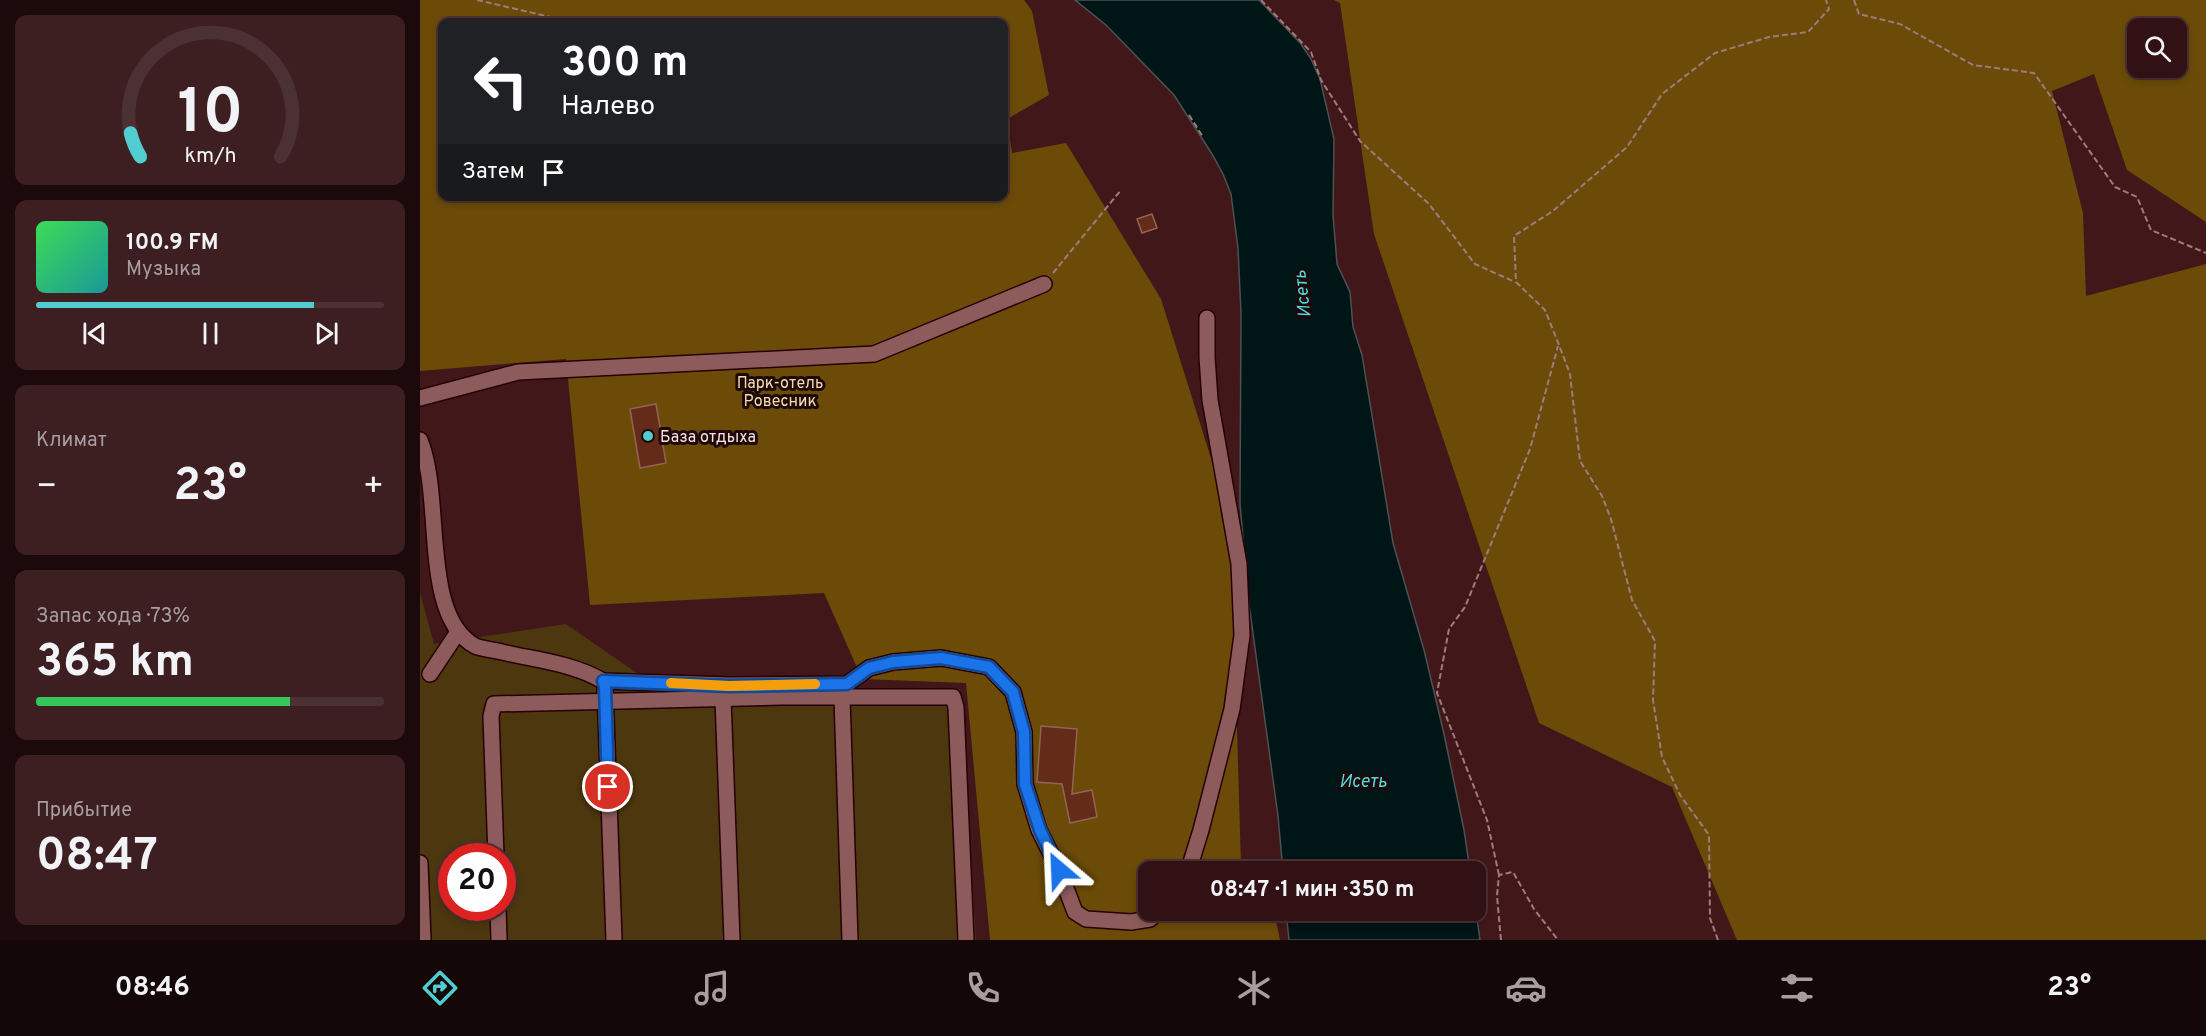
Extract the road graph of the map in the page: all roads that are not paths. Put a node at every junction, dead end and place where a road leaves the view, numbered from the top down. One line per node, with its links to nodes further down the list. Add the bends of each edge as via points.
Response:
1 (1044, 284): 3 (street, via 874,354 518,372)
2 (1208, 318): 12 (street, via 1210,400 1239,564 1242,635 1232,709)
3 (420, 398)
4 (420, 440): 5 (street, via 428,477 429,557 434,592 441,616)
5 (456, 635): 6 (street); 7 (street, via 477,646 564,665)
6 (430, 674)
7 (603, 681): 10 (street); 15 (street, via 729,686 847,684 869,668 893,662 941,658 989,667 1013,692 1024,732 1025,784 1075,912 1086,920)
8 (842, 698): 9 (street); 20 (street); 21 (street, via 953,697)
9 (723, 699): 10 (street); 19 (street)
10 (605, 700): 11 (street, via 494,704 491,716); 18 (street)
11 (496, 843)
12 (1191, 861)
13 (420, 863): 16 (street)
14 (498, 921): 17 (street)
15 (1138, 921)
16 (423, 940)
17 (499, 940)
18 (614, 940)
19 (732, 940)
20 (849, 940)
21 (966, 940)

